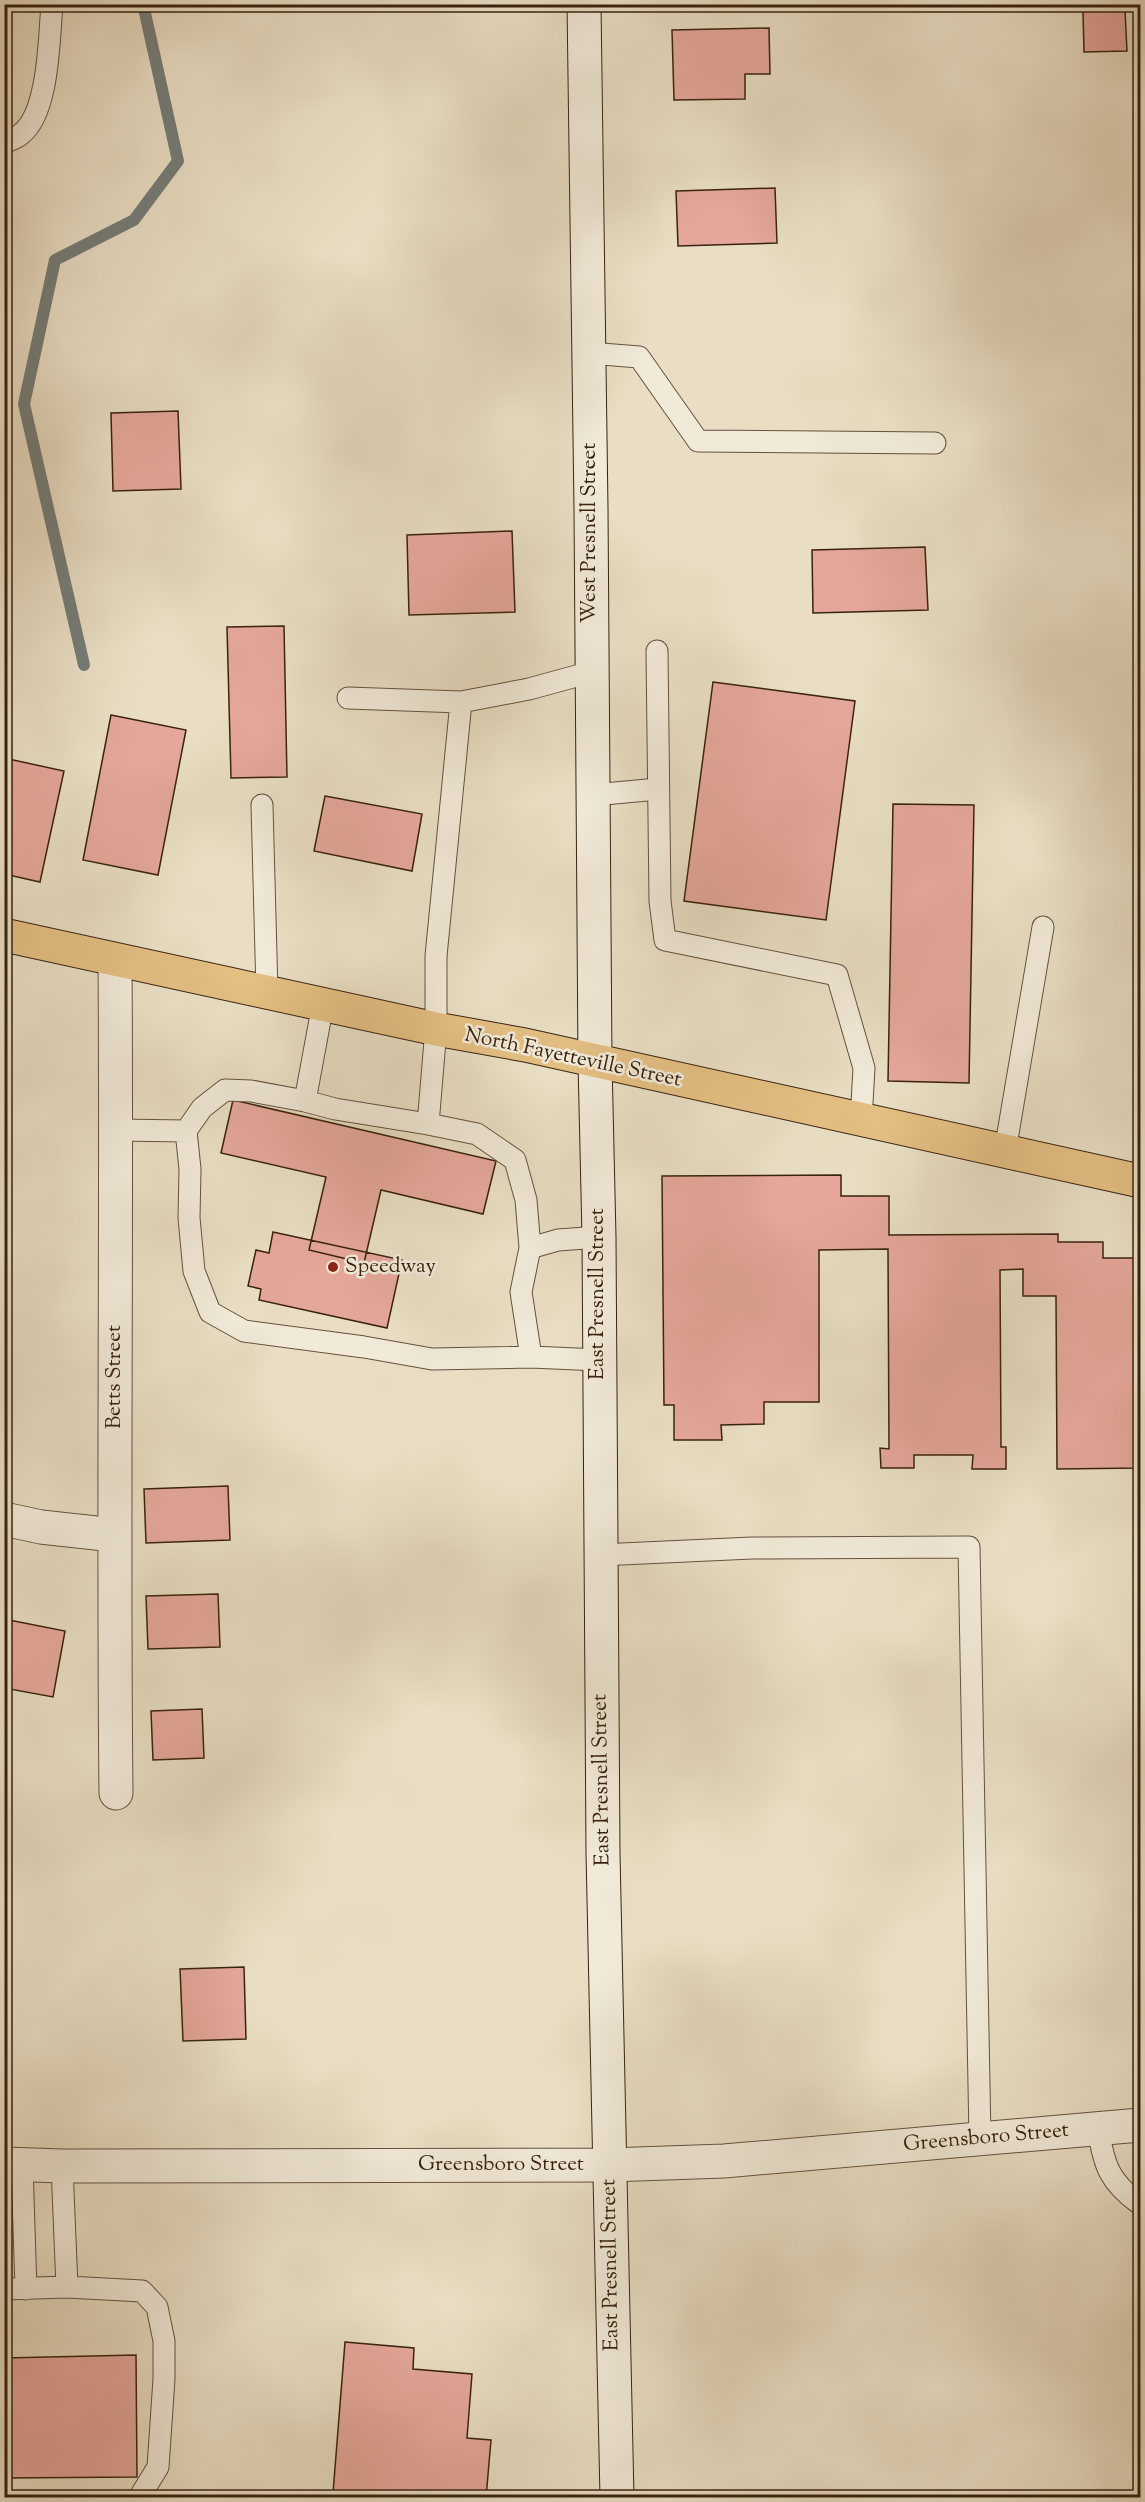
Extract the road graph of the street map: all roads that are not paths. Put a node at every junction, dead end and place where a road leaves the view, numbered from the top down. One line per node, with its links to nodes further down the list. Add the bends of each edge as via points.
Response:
1 (52, 4): 3 (lane, via 40,107 22,133)
2 (584, 4): 4 (main road, West Presnell Street)
3 (4, 143)
4 (589, 353): 5 (lane, via 639,357 698,441); 7 (main road, West Presnell Street)
5 (935, 443)
6 (657, 651): 10 (lane)
7 (591, 672): 9 (lane); 11 (main road, West Presnell Street)
8 (348, 698): 9 (lane)
9 (461, 702): 18 (lane, via 436,956)
10 (658, 789): 11 (lane); 21 (lane, via 660,902 665,940 837,975 864,1068)
11 (593, 795): 19 (main road, West Presnell Street)
12 (262, 805): 16 (lane)
13 (1043, 927): 25 (lane)
14 (4, 935): 15 (main road, North Fayetteville Street)
15 (115, 960): 16 (main road, North Fayetteville Street); 23 (main road, Betts Street)
16 (267, 992): 17 (main road, North Fayetteville Street)
17 (323, 1004): 18 (main road, North Fayetteville Street); 20 (lane)
18 (436, 1029): 19 (main road, North Fayetteville Street); 22 (lane)
19 (595, 1062): 21 (main road, North Fayetteville Street); 27 (main road, East Presnell Street)
20 (305, 1101): 22 (lane); 24 (lane, via 225,1090 202,1108)
21 (861, 1120): 25 (main road, North Fayetteville Street)
22 (428, 1124): 28 (lane, via 477,1134 515,1160 526,1200)
23 (116, 1131): 24 (lane); 32 (main road, Betts Street)
24 (186, 1131): 29 (lane, via 194,1271 210,1312 244,1331 432,1359)
25 (1005, 1151): 26 (main road, North Fayetteville Street)
26 (1140, 1181)
27 (599, 1237): 28 (lane, via 558,1240); 30 (main road, East Presnell Street)
28 (530, 1248): 29 (lane, via 521,1292)
29 (531, 1357): 30 (lane)
30 (598, 1360): 33 (main road, East Presnell Street)
31 (4, 1519): 32 (main road)
32 (114, 1535): 34 (main road, Betts Street)
33 (600, 1555): 37 (lane, via 752,1548 969,1547); 39 (main road, East Presnell Street)
34 (116, 1793)
35 (1140, 2125): 36 (main road, Greensboro Street)
36 (1098, 2129): 37 (main road, Greensboro Street); 41 (lane, via 1104,2164 1125,2193)
37 (980, 2139): 39 (main road, Greensboro Street, via 724,2161)
38 (13, 2164): 40 (main road, Greensboro Street); 44 (lane)
39 (609, 2165): 40 (main road, Greensboro Street); 46 (main road, East Presnell Street)
40 (62, 2166): 42 (lane)
41 (1140, 2204)
42 (67, 2287): 44 (lane); 45 (lane, via 142,2292 157,2307 164,2341 161,2441 158,2467)
43 (4, 2289): 44 (lane)
44 (26, 2289)
45 (139, 2498)
46 (617, 2498)

